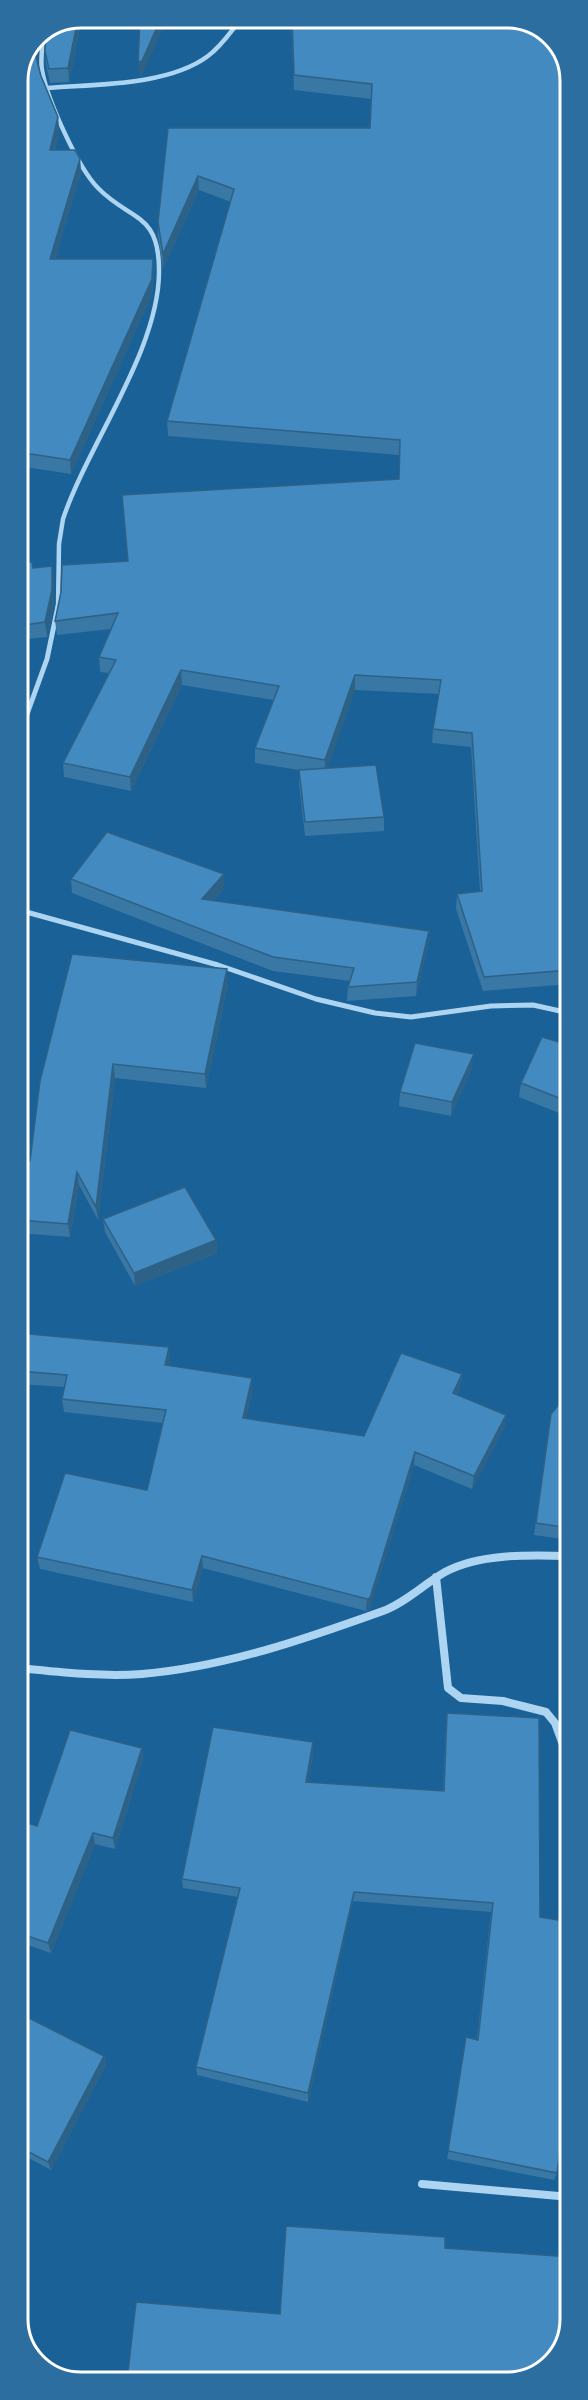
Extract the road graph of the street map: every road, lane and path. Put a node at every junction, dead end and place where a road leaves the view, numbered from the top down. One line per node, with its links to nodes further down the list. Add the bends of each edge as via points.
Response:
1 (232, 28): 3 (street, via 205,58 165,74)
2 (42, 46): 3 (street)
3 (46, 88): 4 (street, via 97,188 131,210 152,230 159,275 150,322 59,531 58,609 52,646)
4 (28, 712)
5 (28, 914): 6 (street, via 218,965 316,999 375,1013 411,1017 491,1006 533,1005)
6 (560, 1011)
7 (560, 1556): 8 (street, via 493,1558)
8 (436, 1577): 9 (street, via 387,1610 261,1652 141,1674); 10 (street, via 448,1688 461,1698 503,1701 546,1712)
9 (28, 1669)
10 (560, 1737)
11 (422, 2184): 12 (street)
12 (560, 2196)

